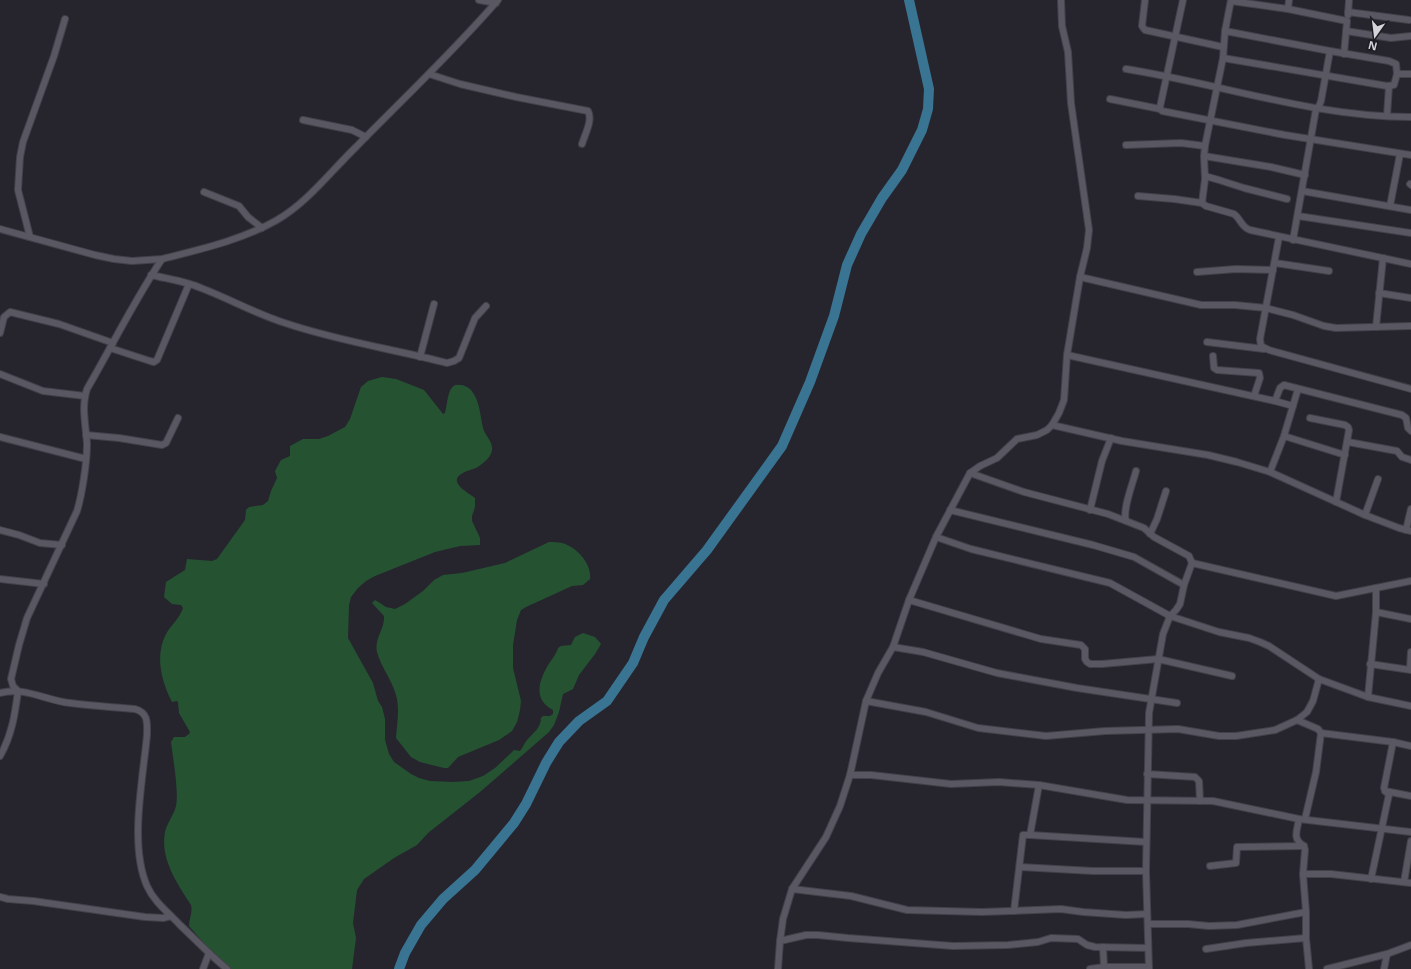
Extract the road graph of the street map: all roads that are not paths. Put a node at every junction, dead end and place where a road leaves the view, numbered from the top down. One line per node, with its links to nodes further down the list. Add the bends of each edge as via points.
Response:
1 (479, 0): 7 (street)
2 (1061, 0): 69 (street, via 1071,103 1089,230)
3 (1145, 0): 16 (street, via 1143,29)
4 (1183, 0): 16 (street)
5 (1289, 0): 9 (street)
6 (1349, 0): 10 (street)
7 (497, 1): 23 (street)
8 (1231, 1): 9 (street); 14 (street)
9 (1288, 9): 12 (street)
10 (1348, 12): 12 (street); 13 (street)
11 (65, 19): 58 (street, via 20,157 18,190)
12 (1347, 20): 15 (street)
13 (1409, 20)
14 (1225, 31): 18 (street); 19 (street)
15 (1346, 31): 17 (street, via 1391,38); 20 (street)
16 (1175, 36): 18 (street); 26 (street)
17 (1411, 36)
18 (1223, 47): 21 (street)
19 (1330, 51): 20 (street); 27 (street)
20 (1344, 54): 24 (street, via 1393,62)
21 (1223, 58): 27 (street); 29 (street)
22 (1126, 69): 26 (street)
23 (429, 74): 37 (street); 39 (street, via 516,97 588,110 589,121)
24 (1398, 74): 25 (street); 28 (street, via 1394,85)
25 (1411, 74)
26 (1167, 75): 29 (street); 31 (street)
27 (1326, 76): 28 (street); 32 (street, via 1321,101)
28 (1389, 86): 33 (street)
29 (1217, 87): 32 (street); 36 (street)
30 (1110, 99): 31 (street)
31 (1160, 109): 36 (street)
32 (1316, 109): 33 (street); 38 (street)
33 (1386, 116): 34 (street)
34 (1411, 116)
35 (303, 120): 37 (street, via 352,130)
36 (1210, 122): 38 (street); 41 (street)
37 (366, 137): 55 (street, via 297,207)
38 (1310, 139): 42 (street); 45 (street)
39 (582, 144)
40 (1126, 145): 41 (street, via 1181,143)
41 (1205, 146): 44 (street)
42 (1400, 154): 43 (street); 52 (street)
43 (1411, 155)
44 (1204, 156): 45 (street); 46 (street)
45 (1305, 175): 47 (street)
46 (1205, 176): 50 (street); 51 (street)
47 (1302, 191): 52 (street); 54 (street)
48 (204, 192): 55 (street, via 239,206)
49 (1138, 196): 51 (street)
50 (1287, 199)
51 (1202, 203): 59 (street, via 1238,216 1246,229)
52 (1390, 206): 53 (street)
53 (1411, 210)
54 (1298, 216): 57 (street); 60 (street)
55 (262, 228): 62 (street, via 211,246)
56 (0, 229): 58 (street)
57 (1411, 233)
58 (30, 237): 62 (street, via 114,259)
59 (1279, 237): 60 (street); 63 (street)
60 (1293, 240): 61 (street)
61 (1383, 258): 64 (street); 71 (street)
62 (162, 259): 68 (street)
63 (1275, 263): 65 (street); 67 (street)
64 (1411, 264)
65 (1274, 270): 66 (street); 75 (street)
66 (1197, 272)
67 (1329, 272)
68 (152, 275): 70 (street); 80 (street)
69 (1080, 277): 75 (street, via 1201,305); 82 (street)
70 (189, 284): 80 (street, via 157,360 150,361); 84 (street, via 286,324)
71 (1379, 293): 72 (street); 76 (street)
72 (1411, 298)
73 (434, 304): 84 (street)
74 (486, 306): 84 (street, via 475,318 458,358 447,363)
75 (1266, 308): 76 (street, via 1336,328); 81 (street, via 1260,340)
76 (1376, 326): 77 (street)
77 (1411, 326)
78 (0, 333): 80 (street, via 4,317 10,312 59,324)
79 (1207, 342): 81 (street)
80 (112, 345): 88 (street)
81 (1264, 349): 87 (street)
82 (1067, 356): 89 (street); 94 (street, via 1064,400)
83 (1213, 356): 89 (street, via 1214,368 1217,370 1259,373 1260,378)
84 (420, 357)
85 (0, 374): 88 (street, via 43,391)
86 (1298, 389): 90 (street, via 1284,385); 91 (street); 95 (street, via 1402,415)
87 (1411, 389)
88 (85, 396): 96 (street)
89 (1254, 396): 90 (street)
90 (1275, 400): 91 (street)
91 (1293, 406): 97 (street)
92 (178, 418): 96 (street, via 166,443 162,445)
93 (1310, 418): 100 (street, via 1348,427)
94 (1052, 425): 99 (street); 106 (street, via 1037,435 1017,439 997,458)
95 (1411, 430)
96 (86, 436): 102 (street)
97 (1284, 436): 101 (street); 105 (street)
98 (0, 437): 102 (street)
99 (1111, 438): 105 (street, via 1208,455); 112 (street, via 1102,461)
100 (1348, 442): 101 (street); 103 (street, via 1397,451 1402,457)
101 (1345, 455): 109 (street)
102 (86, 459): 119 (street, via 79,505)
103 (1411, 460)
104 (1136, 471): 114 (street, via 1125,510)
105 (1270, 472): 109 (street)
106 (970, 473): 111 (street); 112 (street, via 1024,492)
107 (1378, 479): 113 (street)
108 (1166, 491): 117 (street)
109 (1336, 502): 113 (street)
110 (1411, 509): 116 (street)
111 (950, 510): 118 (street); 124 (street, via 1134,557)
112 (1090, 510): 114 (street)
113 (1365, 515): 116 (street)
114 (1126, 521): 117 (street, via 1144,528)
115 (0, 530): 119 (street, via 40,543)
116 (1408, 530)
117 (1150, 534): 120 (street, via 1189,556)
118 (936, 537): 126 (street); 128 (street, via 971,549 1110,583)
119 (62, 545): 123 (street)
120 (1192, 563): 124 (street); 125 (street, via 1330,595 1341,596)
121 (0, 579): 123 (street)
122 (1411, 581): 125 (street)
123 (44, 584): 137 (street, via 28,618 16,656 11,682)
124 (1184, 585): 128 (street, via 1180,604)
125 (1376, 588): 127 (street)
126 (910, 600): 130 (street); 132 (street, via 1041,639 1081,645 1085,649 1085,660 1090,664)
127 (1376, 612): 129 (street); 133 (street)
128 (1170, 616): 132 (street); 136 (street, via 1218,632 1260,642)
129 (1411, 619)
130 (893, 647): 140 (street, via 923,652 997,673); 141 (street)
131 (1411, 652): 134 (street)
132 (1158, 659): 135 (street); 140 (street)
133 (1370, 664): 134 (street); 139 (street)
134 (1410, 669)
135 (1232, 676)
136 (1319, 679): 139 (street); 144 (street, via 1313,701 1307,712)
137 (18, 691): 138 (street); 149 (street, via 10,734); 175 (street, via 70,703 135,709 146,716 147,735 138,823 140,854 148,887)
138 (0, 693)
139 (1368, 697): 143 (street)
140 (1151, 699): 142 (street); 145 (street)
141 (866, 701): 145 (street, via 926,712 978,728 1046,736); 151 (street)
142 (1178, 703)
143 (1411, 706)
144 (1297, 720): 145 (street, via 1275,730 1236,736 1219,736 1178,729); 146 (street, via 1318,729)
145 (1148, 730): 150 (street)
146 (1321, 733): 147 (street); 157 (street, via 1316,772)
147 (1393, 742): 148 (street); 153 (street)
148 (1411, 746)
149 (0, 756)
150 (1147, 774): 155 (street); 156 (street, via 1195,777 1199,781)
151 (850, 775): 152 (street, via 952,784 999,782); 170 (street, via 826,837)
152 (1039, 785): 155 (street, via 1127,800); 160 (street)
153 (1385, 791): 154 (street); 158 (street, via 1389,795)
154 (1411, 796)
155 (1146, 800): 156 (street); 162 (street)
156 (1200, 801): 157 (street, via 1223,803)
157 (1302, 819): 158 (street); 163 (street, via 1296,838)
158 (1382, 828): 159 (street); 168 (street)
159 (1411, 832)
160 (1030, 835): 162 (street); 165 (street, via 1024,835)
161 (1411, 841): 169 (street)
162 (1146, 842): 166 (street)
163 (1304, 846): 164 (street, via 1237,847 1236,863); 167 (street)
164 (1210, 866)
165 (1020, 867): 166 (street, via 1093,871); 172 (street)
166 (1146, 870): 174 (street)
167 (1303, 874): 168 (street, via 1331,874); 173 (street)
168 (1371, 879): 169 (street)
169 (1408, 883)
170 (792, 889): 172 (street, via 851,896 908,910); 178 (street, via 786,906)
171 (0, 897): 175 (street, via 145,917)
172 (1014, 911): 174 (street, via 1061,909 1126,915)
173 (1306, 912): 176 (street, via 1237,925); 177 (street)
174 (1147, 914): 176 (street)
175 (171, 916): 183 (street)
176 (1148, 924): 181 (street)
177 (1306, 938): 182 (street); 191 (street)
178 (780, 941): 180 (street, via 818,935 953,946 1008,945 1051,938 1078,939 1087,945); 189 (street)
179 (1411, 945): 184 (street)
180 (1103, 947): 181 (street); 185 (street)
181 (1148, 948): 186 (street)
182 (1206, 950)
183 (209, 953): 187 (street); 188 (street)
184 (1387, 954): 192 (street); 193 (street)
185 (1104, 967): 186 (street); 190 (street)
186 (1149, 968)
187 (203, 969)
188 (227, 969)
189 (778, 969)
190 (1090, 969)
191 (1309, 969)
192 (1328, 969)
193 (1384, 969)

